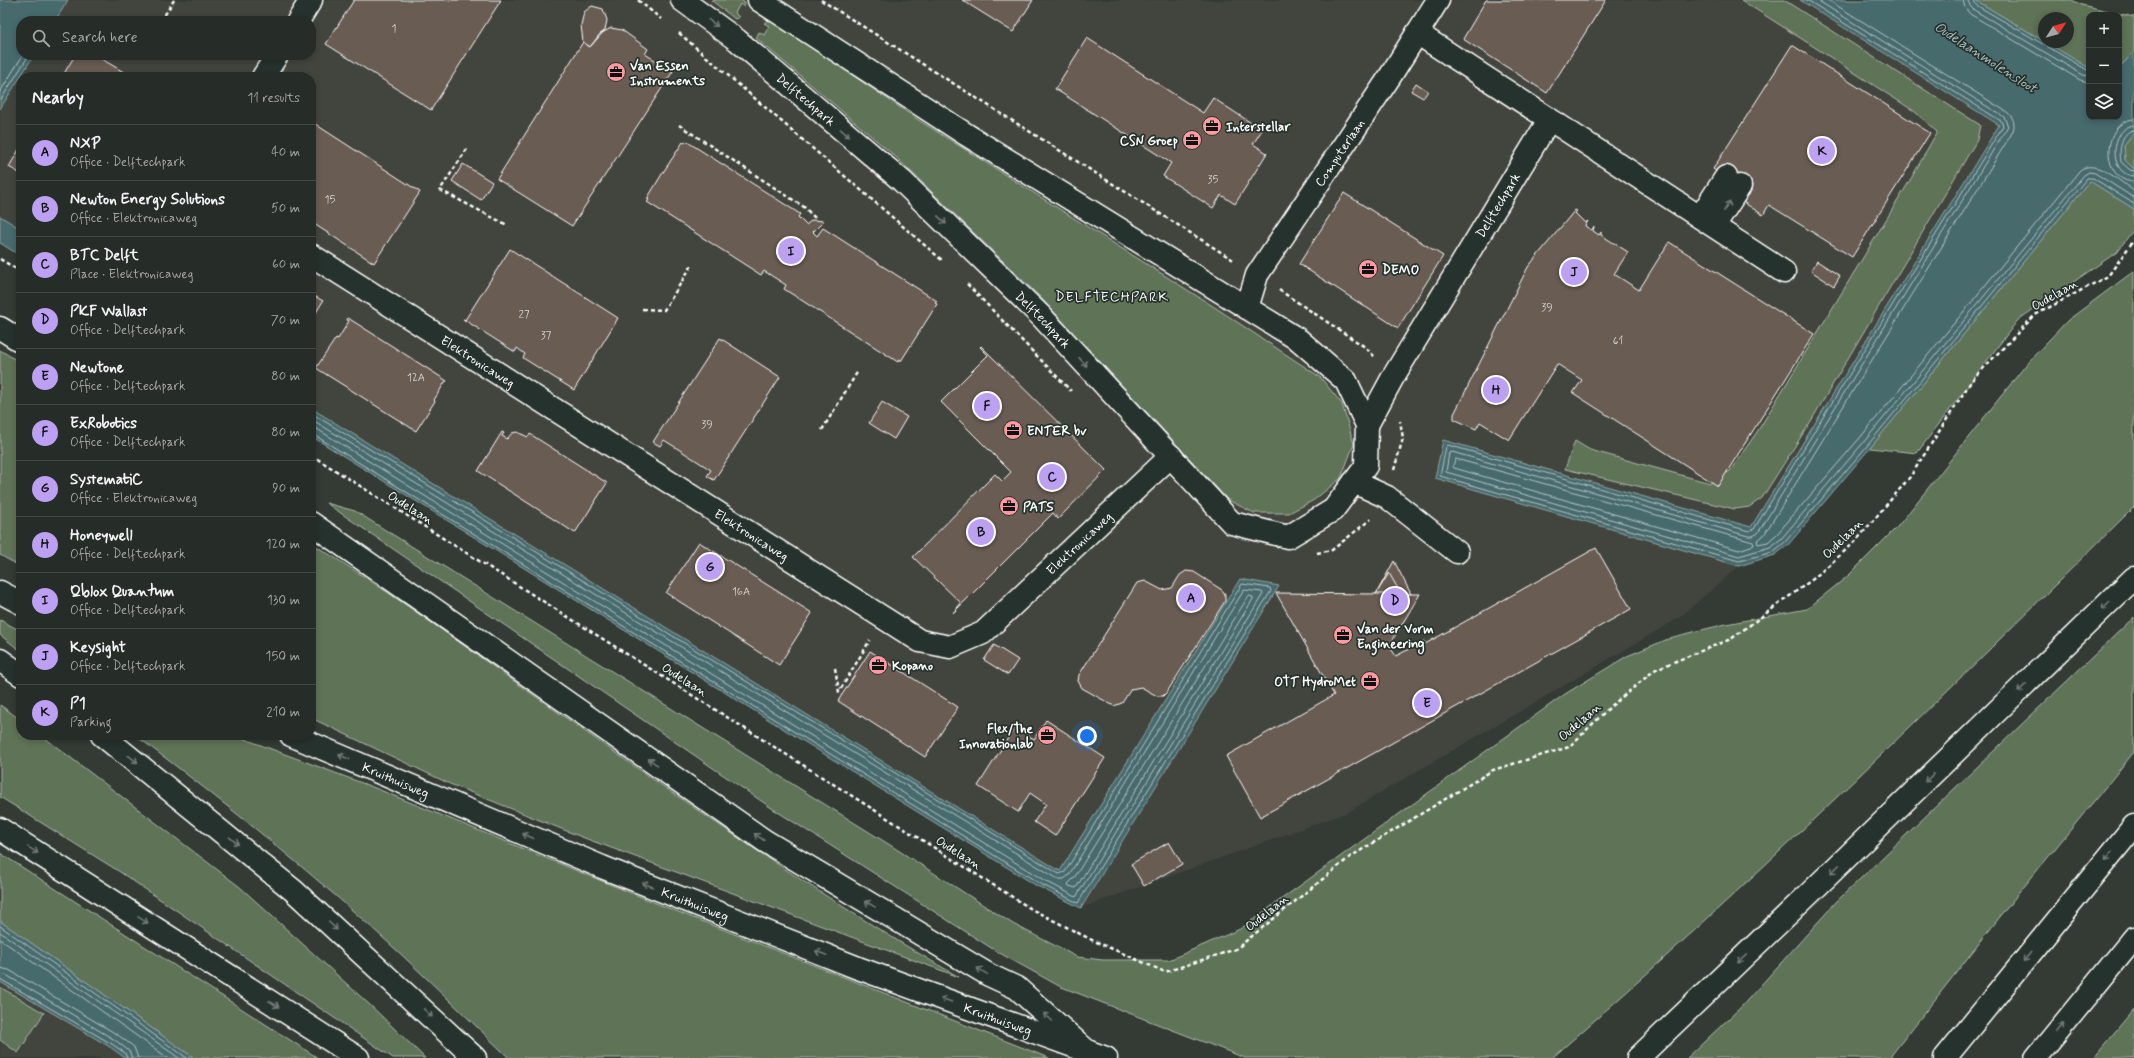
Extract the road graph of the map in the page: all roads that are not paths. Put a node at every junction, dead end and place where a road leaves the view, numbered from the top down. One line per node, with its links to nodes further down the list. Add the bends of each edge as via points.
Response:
1 (311, 0): 5 (main road)
2 (682, 0): 18 (main road, Delftechpark, one-way to 18, via 736,40 902,181 1041,316)
3 (759, 0): 14 (main road, Delftechpark, via 968,135)
4 (1438, 0): 6 (main road, Computerlaan)
5 (301, 16)
6 (1417, 33): 9 (main road); 14 (main road, Computerlaan, via 1257,275)
7 (274, 60): 8 (main road)
8 (266, 72)
9 (1548, 120): 11 (main road); 17 (main road, Delftechpark, via 1393,377)
10 (1733, 181): 11 (main road)
11 (1707, 222): 13 (main road)
12 (316, 258): 18 (main road, Elektronicaweg, via 920,641 950,647 983,632)
13 (1784, 272)
14 (1247, 308): 17 (main road, Delftechpark, via 1298,340 1346,381)
15 (0, 328): 16 (main road)
16 (16, 338)
17 (1367, 425): 19 (main road, Delftechpark, via 1366,466)
18 (1170, 456): 19 (main road, Delftechpark, via 1232,523 1288,537 1333,510)
19 (1354, 482): 21 (main road, via 1387,497)
20 (316, 527): 32 (main road, one-way to 20, via 1017,988 989,975 765,841)
21 (1457, 552)
22 (2134, 578): 35 (main road, one-way to 35)
23 (0, 592): 24 (main road)
24 (16, 600)
25 (0, 660): 26 (main road)
26 (16, 671)
27 (108, 740): 34 (main road, one-way to 34, via 294,891)
28 (303, 740): 32 (main road, Kruithuisweg, one-way to 28, via 858,968 602,867)
29 (2134, 826): 36 (main road, one-way to 36)
30 (0, 829): 33 (main road, one-way to 33)
31 (2134, 938): 37 (main road, one-way to 31)
32 (1097, 1055)
33 (358, 1058)
34 (475, 1058)
35 (1638, 1058)
36 (1945, 1058)
37 (2036, 1058)

